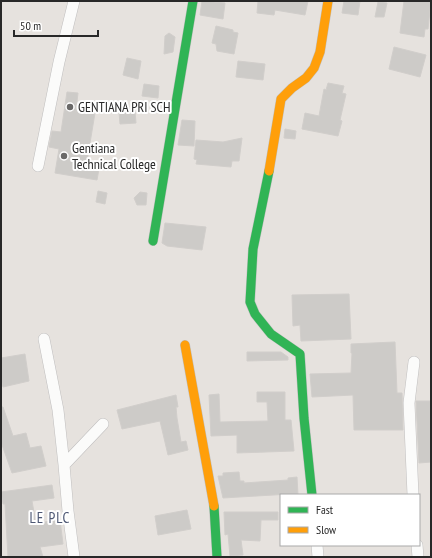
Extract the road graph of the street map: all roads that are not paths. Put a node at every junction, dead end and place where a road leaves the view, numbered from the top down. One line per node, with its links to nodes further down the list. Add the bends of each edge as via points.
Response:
1 (74, 1): 4 (street)
2 (193, 1): 5 (street)
3 (328, 1): 11 (street, via 320,52 314,68 281,99 272,160 253,249 250,302 255,314 271,334 300,354)
4 (38, 166)
5 (153, 241)
6 (44, 339): 10 (street, via 58,410)
7 (185, 344): 16 (street, via 214,501)
8 (414, 362): 12 (street, via 409,404)
9 (103, 424): 10 (street)
10 (64, 465): 15 (street)
11 (312, 494)
12 (413, 494)
13 (317, 546): 17 (street)
14 (417, 546): 18 (street)
15 (74, 557)
16 (217, 557)
17 (318, 557)
18 (418, 557)

